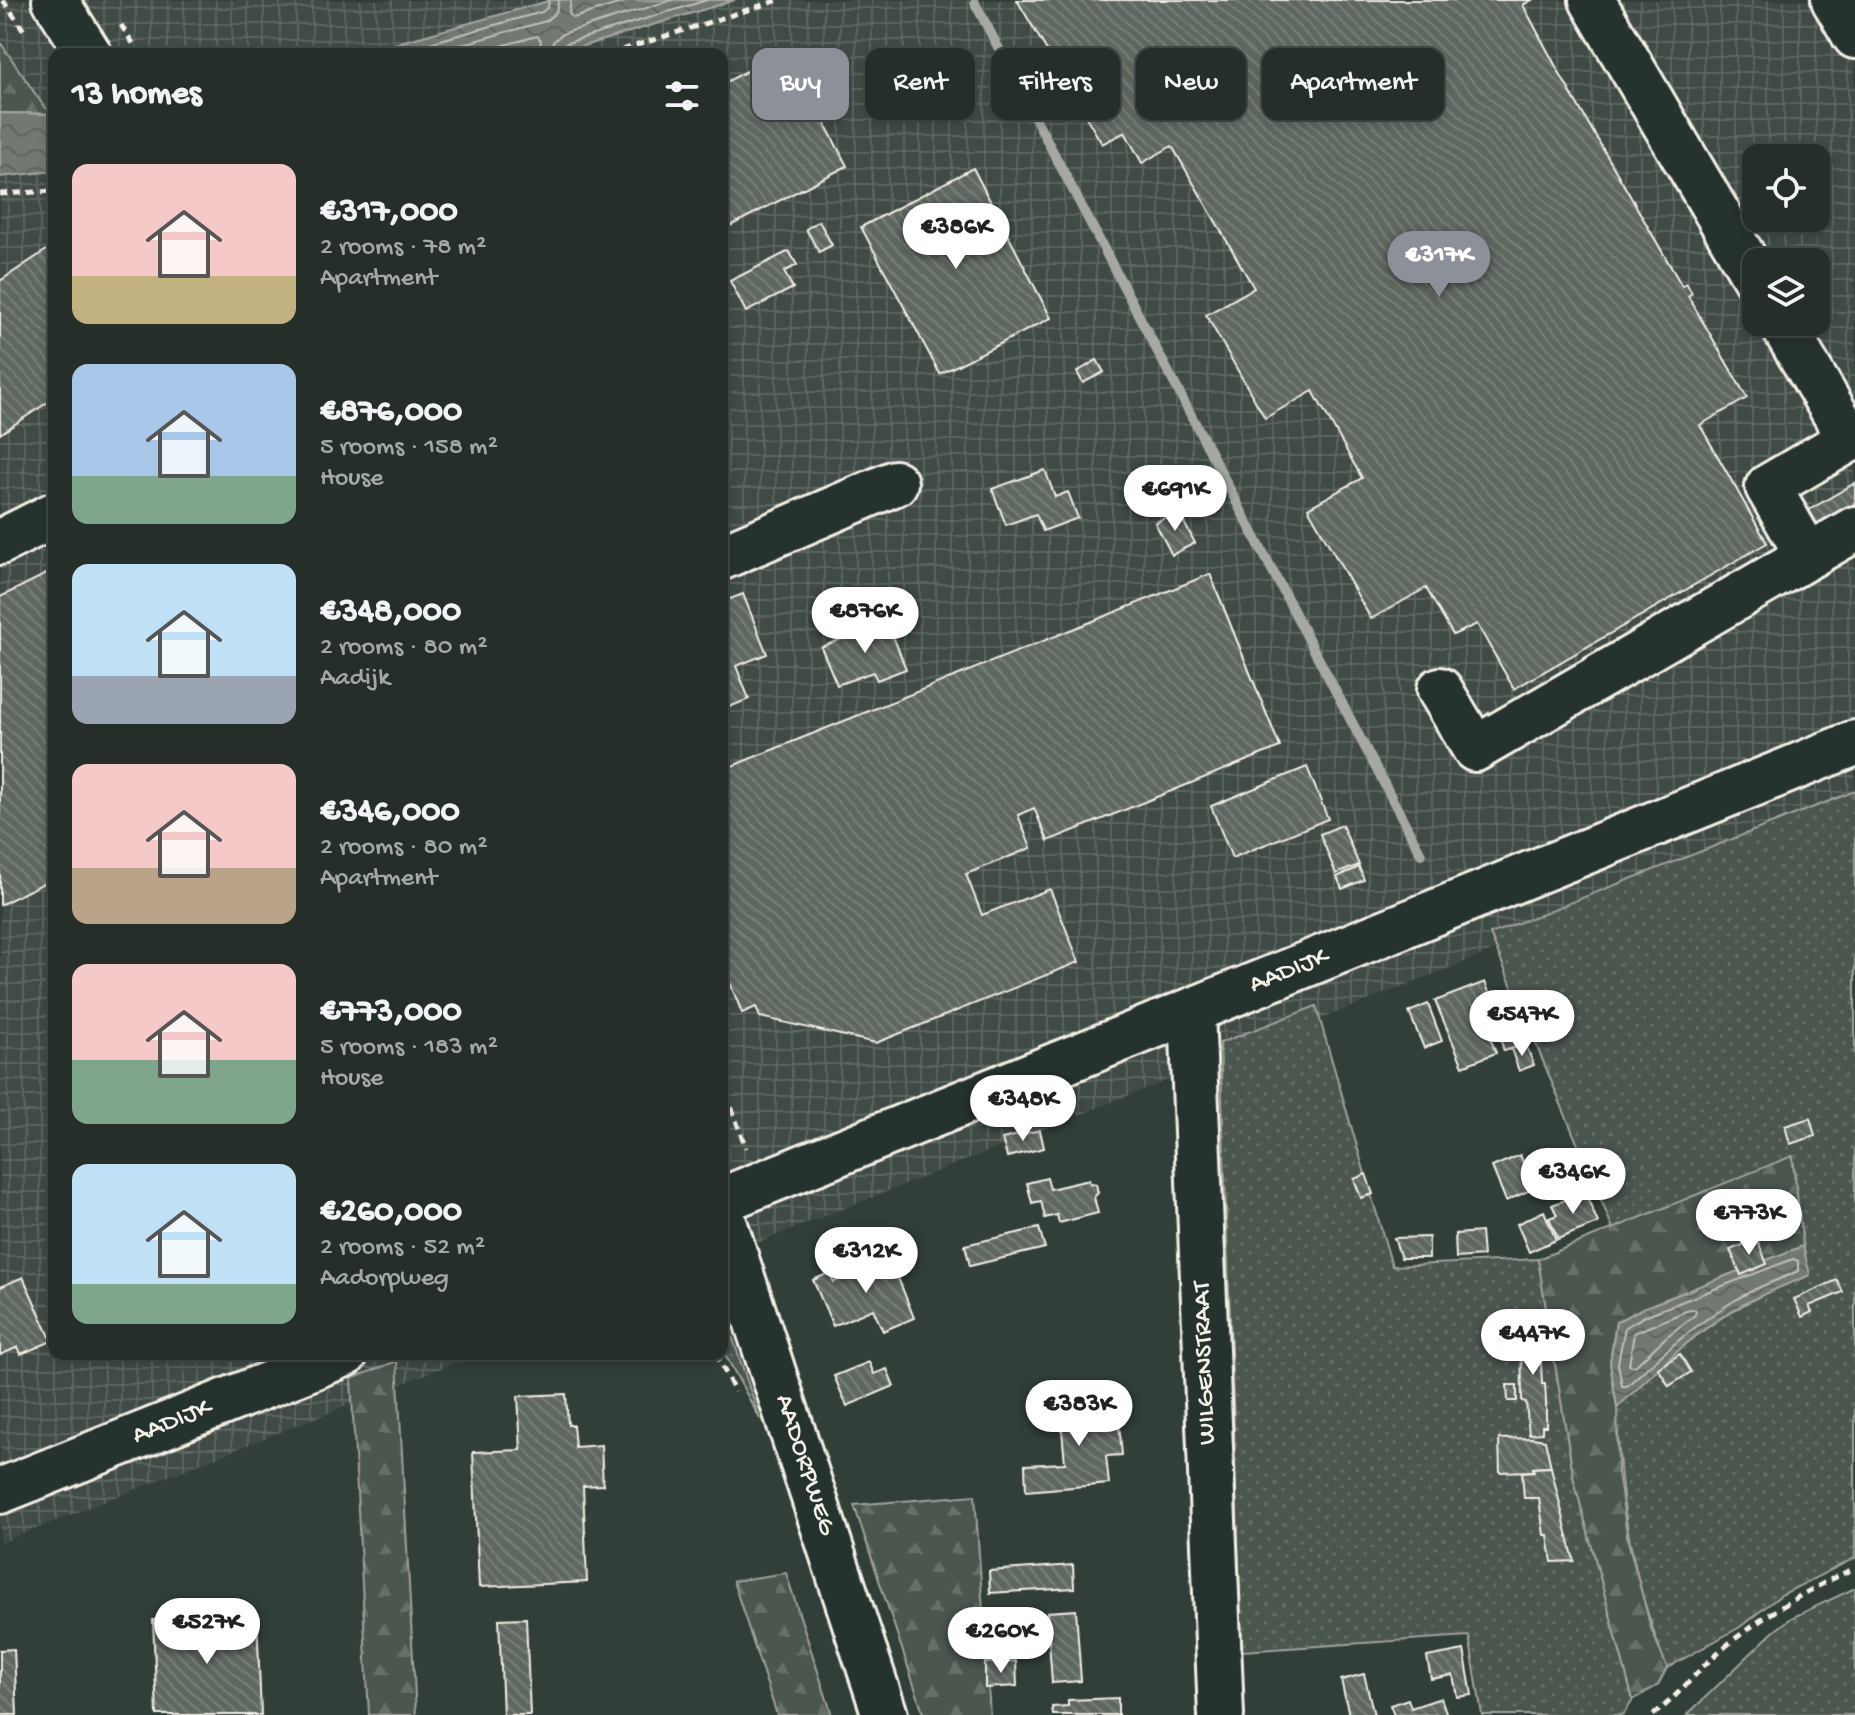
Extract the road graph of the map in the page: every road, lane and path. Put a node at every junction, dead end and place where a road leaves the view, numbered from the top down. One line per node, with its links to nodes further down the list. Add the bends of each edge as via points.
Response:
1 (55, 0): 6 (street)
2 (779, 0): 7 (path)
3 (1592, 0): 10 (street)
4 (1834, 0): 5 (street)
5 (1855, 36)
6 (85, 48)
7 (628, 48)
8 (48, 191): 9 (path)
9 (0, 194)
10 (1742, 255)
11 (1790, 336): 12 (street)
12 (1853, 438): 18 (street, via 1768,487)
13 (895, 483): 17 (street)
14 (48, 518): 16 (street)
15 (1855, 529): 18 (street)
16 (0, 542)
17 (728, 554)
18 (1808, 556): 19 (street, via 1475,749)
19 (1440, 690)
20 (1855, 743): 21 (street, AADIJK)
21 (1192, 1011): 23 (street, AADIJK); 29 (street, WILGENSTRAAT)
22 (728, 1117): 23 (path)
23 (741, 1194)
24 (728, 1234): 28 (street, AADORPWEG)
25 (330, 1360): 26 (street, AADIJK)
26 (0, 1491)
27 (1855, 1568): 30 (path, via 1760,1621 1719,1651)
28 (885, 1715)
29 (1221, 1715)
30 (1653, 1715)

